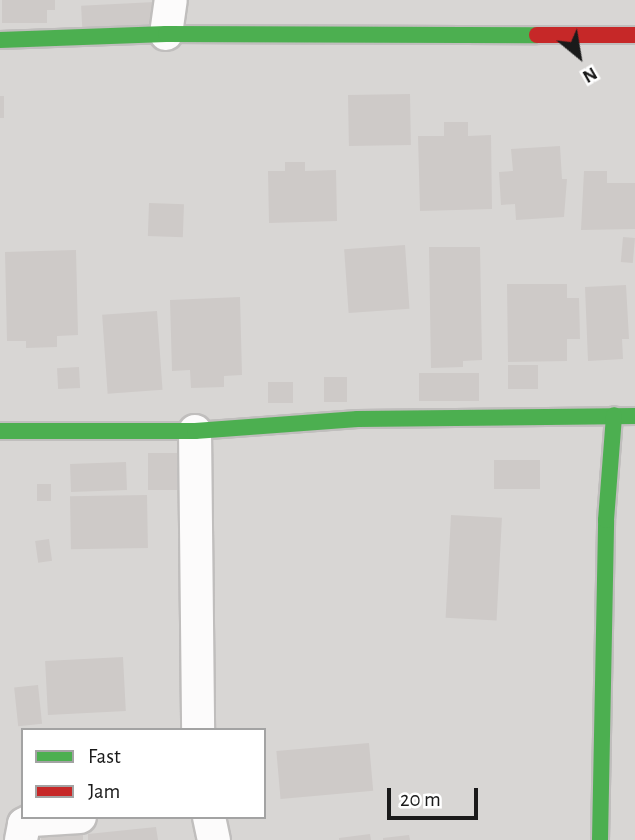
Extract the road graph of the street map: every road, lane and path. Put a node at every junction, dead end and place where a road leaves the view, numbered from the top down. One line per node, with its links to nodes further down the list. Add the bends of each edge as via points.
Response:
1 (171, 0): 2 (street)
2 (166, 34): 3 (street); 4 (street)
3 (635, 35)
4 (0, 40)
5 (614, 415): 6 (street); 8 (street, via 358,419); 12 (street, via 606,520)
6 (635, 416)
7 (0, 430): 8 (street)
8 (195, 431): 9 (street)
9 (198, 728)
10 (48, 819): 13 (street, via 24,824)
11 (209, 819): 14 (street)
12 (600, 839)
13 (21, 840)
14 (214, 840)

